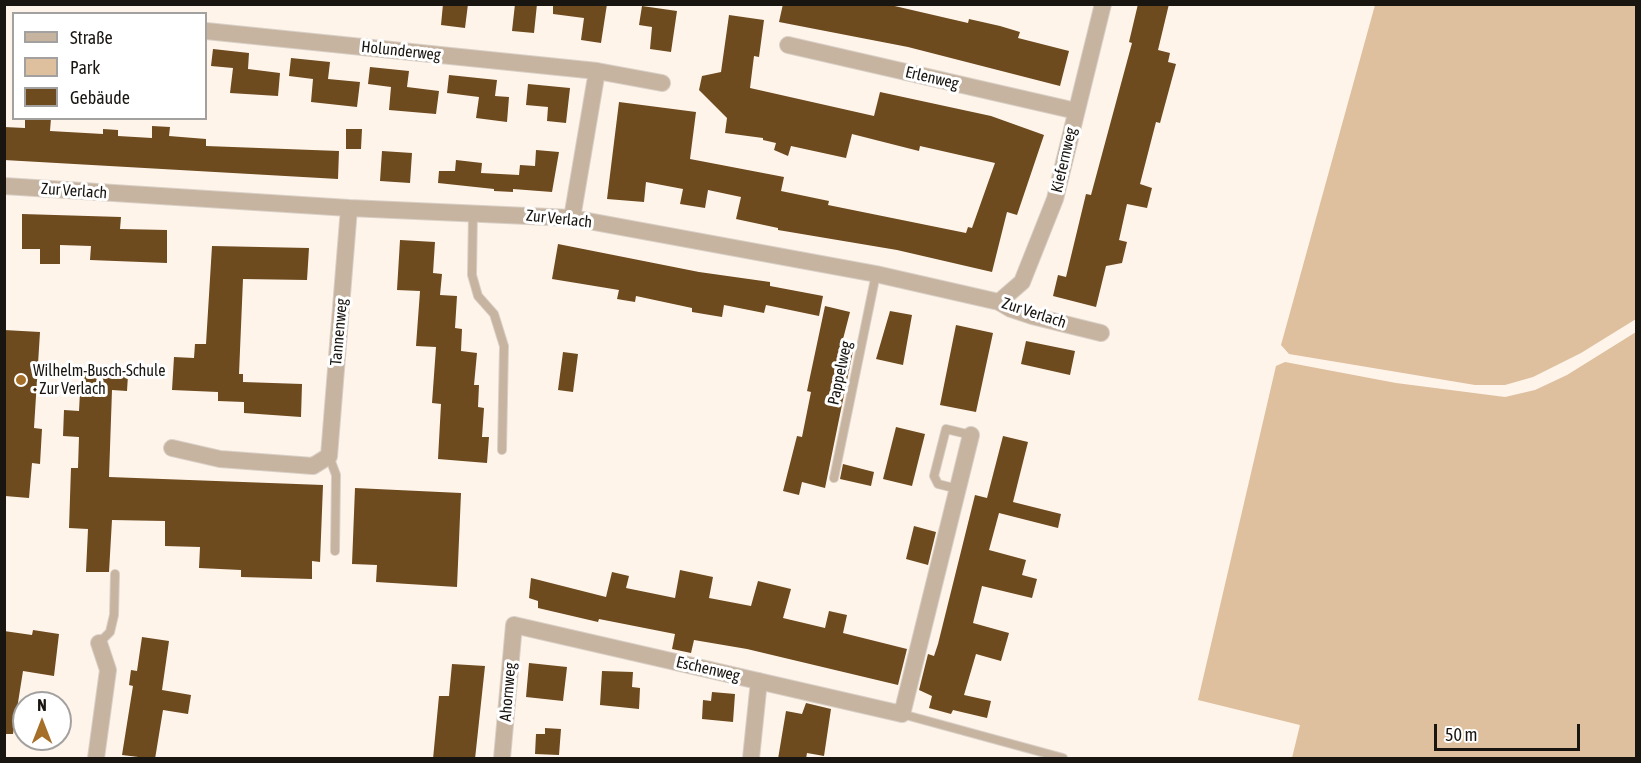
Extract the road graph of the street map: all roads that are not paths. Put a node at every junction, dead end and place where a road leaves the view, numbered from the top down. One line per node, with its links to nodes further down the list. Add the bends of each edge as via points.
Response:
1 (1103, 4): 6 (street, Kiefernweg)
2 (207, 31): 4 (street, Holunderweg)
3 (788, 45): 6 (street, Erlenweg)
4 (597, 71): 5 (street, Holunderweg); 10 (street)
5 (662, 83)
6 (1076, 111): 12 (street, Kiefernweg, via 1055,200 1022,282)
7 (4, 186): 8 (street, Zur Verlach)
8 (349, 208): 9 (street, Zur Verlach); 17 (street, Tannenweg)
9 (473, 212): 10 (street, Zur Verlach); 16 (lane, via 472,275 478,296 494,314 504,346)
10 (572, 218): 11 (street, Zur Verlach)
11 (876, 274): 12 (street, Zur Verlach); 18 (lane, Pappelweg)
12 (999, 302): 13 (street, Zur Verlach, via 1032,316)
13 (1101, 333)
14 (970, 435): 19 (street); 19 (lane, via 946,429 934,476 938,484)
15 (172, 447): 17 (street, via 220,459 313,466)
16 (502, 450)
17 (329, 456): 20 (lane, Tannenweg, via 336,475)
18 (834, 478)
19 (958, 489): 25 (street)
20 (334, 551)
21 (115, 574): 23 (lane, via 114,615 110,632)
22 (514, 624): 24 (street, Eschenweg); 27 (street, Ahornweg)
23 (99, 643): 26 (street, via 108,670)
24 (759, 681): 25 (street, Eschenweg); 28 (street)
25 (903, 714): 29 (lane, Eschenweg)
26 (96, 759)
27 (502, 759)
28 (751, 759)
29 (1063, 759)

